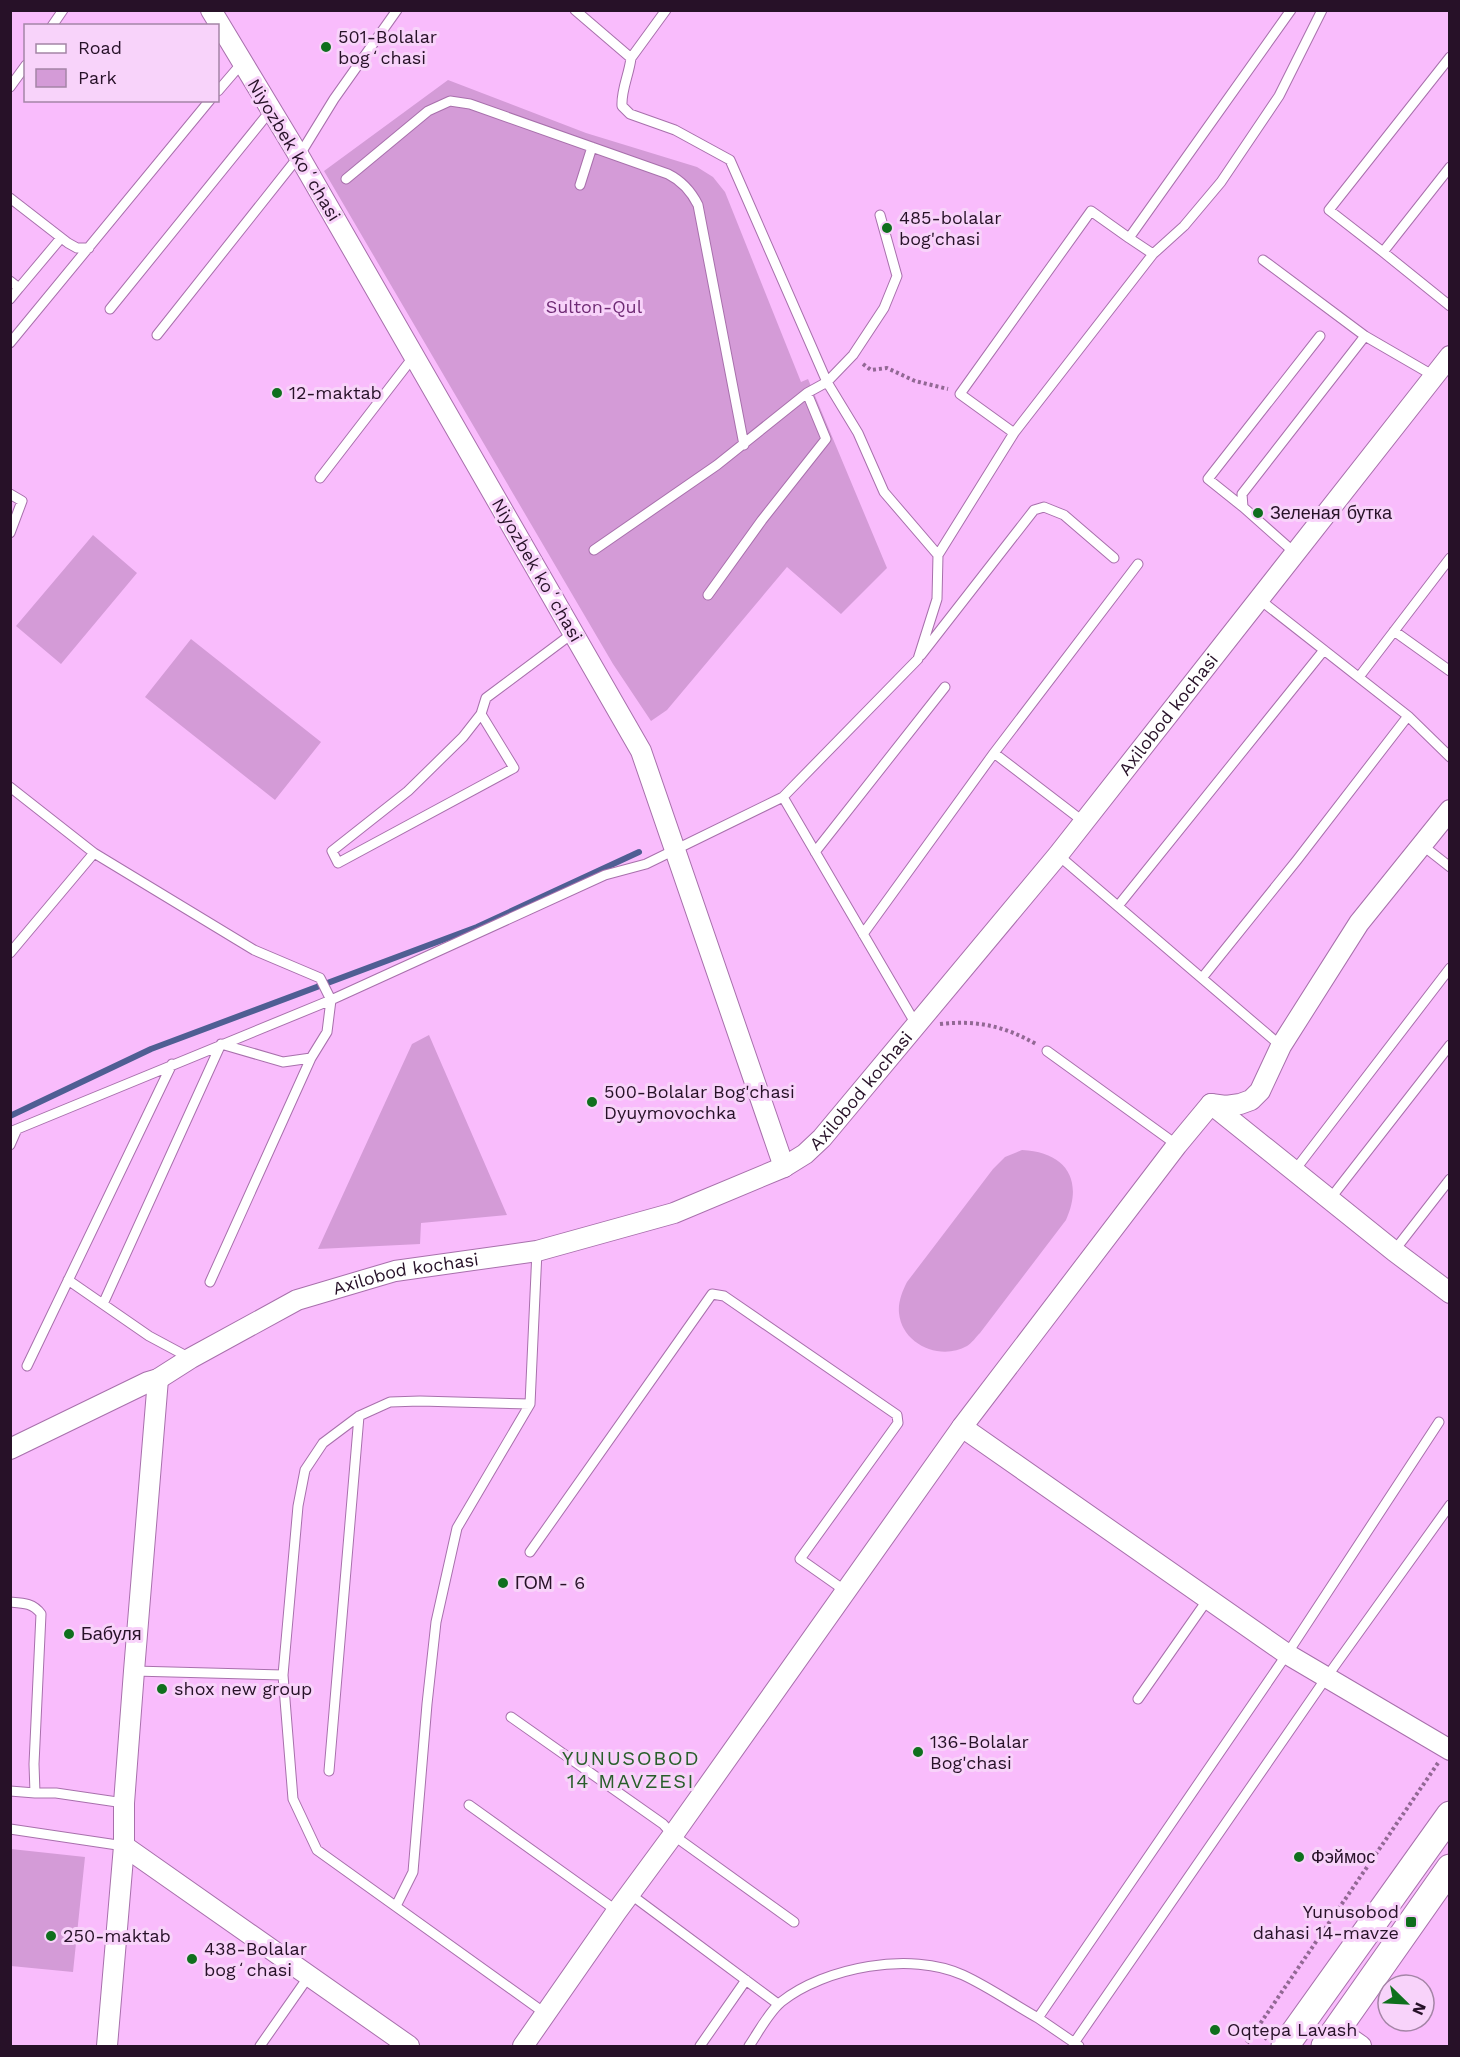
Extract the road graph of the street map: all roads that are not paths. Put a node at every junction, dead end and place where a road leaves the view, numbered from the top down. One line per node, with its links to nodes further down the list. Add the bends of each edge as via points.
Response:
1 (63, 10): 8 (lane)
2 (211, 10): 11 (street, Niyozbek koʻchasi)
3 (397, 10): 18 (lane)
4 (575, 10): 10 (lane)
5 (666, 10): 10 (lane)
6 (1291, 10): 25 (lane)
7 (1322, 10): 28 (lane, via 1279,96 1221,182 1184,226)
8 (53, 24)
9 (1449, 57): 27 (lane, via 1329,210)
10 (631, 58): 42 (lane, via 622,106 630,114 675,130 729,160)
11 (242, 63): 14 (lane); 16 (street, Niyozbek koʻchasi)
12 (24, 68): 13 (lane)
13 (10, 87)
14 (219, 90)
15 (208, 102): 26 (lane)
16 (271, 110): 18 (street, Niyozbek koʻchasi); 34 (lane)
17 (592, 147): 20 (lane, via 470,104 450,101 428,111); 21 (lane); 45 (lane, via 679,179 693,194)
18 (299, 156): 35 (lane); 39 (street, Niyozbek koʻchasi)
19 (1449, 167): 27 (lane)
20 (346, 179)
21 (580, 185)
22 (10, 198): 24 (lane)
23 (880, 215): 42 (lane, via 897,276 884,308 853,356)
24 (61, 238): 26 (lane, via 77,248); 31 (lane)
25 (1129, 238): 28 (lane); 44 (lane, via 1091,211 960,394)
26 (89, 248): 38 (lane)
27 (1383, 252): 33 (lane)
28 (1153, 254): 44 (lane)
29 (1263, 260): 37 (lane)
30 (10, 281): 31 (lane)
31 (19, 288): 32 (lane)
32 (10, 299)
33 (1449, 306)
34 (110, 309)
35 (157, 335)
36 (1320, 336): 48 (lane, via 1208,479)
37 (1365, 336): 41 (lane); 48 (lane, via 1242,494)
38 (10, 343)
39 (414, 356): 46 (lane); 59 (street, Niyozbek koʻchasi)
40 (1449, 356): 41 (street, Axilobod kochasi)
41 (1434, 376): 51 (street, Axilobod kochasi)
42 (827, 382): 43 (lane); 52 (lane, via 858,433 884,492)
43 (807, 393): 45 (lane); 56 (lane, via 826,439)
44 (1014, 433): 52 (lane)
45 (744, 445): 50 (lane)
46 (320, 478)
47 (10, 494): 49 (lane, via 22,501)
48 (1243, 507): 51 (lane)
49 (10, 533)
50 (594, 550)
51 (1295, 553): 57 (street, Axilobod kochasi)
52 (938, 555): 61 (lane, via 937,599)
53 (1114, 558): 61 (lane, via 1064,515 1044,507 1034,510)
54 (1449, 558): 58 (lane)
55 (1138, 564): 67 (lane)
56 (708, 595)
57 (1259, 599): 60 (lane); 72 (street, Axilobod kochasi)
58 (1394, 631): 62 (lane); 63 (lane)
59 (573, 633): 65 (lane, via 486,698); 74 (street, Niyozbek koʻchasi, via 641,751)
60 (1324, 650): 63 (lane); 79 (lane)
61 (918, 660): 70 (lane)
62 (1449, 670)
63 (1359, 677): 66 (lane)
64 (945, 687): 75 (lane)
65 (481, 714): 65 (lane, via 408,791 332,851 338,863 514,768)
66 (1408, 716): 68 (lane); 83 (lane)
67 (994, 753): 72 (lane); 80 (lane)
68 (1449, 757)
69 (10, 788): 76 (lane)
70 (783, 797): 74 (lane); 75 (lane)
71 (1449, 810): 73 (street)
72 (1084, 822): 77 (street, Axilobod kochasi)
73 (1422, 845): 78 (lane); 88 (street, via 1359,924)
74 (676, 850): 84 (lane, via 646,864 605,875); 96 (street, Niyozbek koʻchasi)
75 (815, 852): 80 (lane)
76 (94, 853): 81 (lane); 84 (lane, via 254,950 320,978)
77 (1058, 855): 79 (lane); 85 (street, Axilobod kochasi)
78 (1449, 867)
79 (1118, 906): 83 (lane)
80 (863, 934): 85 (lane)
81 (10, 953)
82 (1449, 968): 97 (lane)
83 (1202, 978): 88 (lane)
84 (331, 1000): 86 (lane); 90 (lane, via 327,1032)
85 (917, 1026): 96 (street, Axilobod kochasi, via 822,1138)
86 (221, 1044): 90 (lane, via 283,1062); 91 (lane); 105 (lane)
87 (1449, 1045): 99 (lane)
88 (1281, 1046): 92 (street, via 1260,1091 1251,1100 1226,1106)
89 (1047, 1051): 95 (lane)
90 (311, 1058): 103 (lane)
91 (172, 1064): 93 (lane); 102 (lane)
92 (1211, 1104): 95 (street); 97 (street)
93 (14, 1131): 94 (lane)
94 (10, 1145)
95 (1177, 1145): 112 (street)
96 (784, 1167): 100 (street, Axilobod kochasi, via 674,1213)
97 (1294, 1170): 99 (street)
98 (1449, 1179): 101 (lane)
99 (1330, 1199): 101 (street)
100 (537, 1251): 106 (street, Axilobod kochasi, via 395,1270 297,1299); 109 (lane)
101 (1394, 1251): 104 (street)
102 (68, 1280): 105 (lane); 107 (lane)
103 (210, 1282)
104 (1449, 1293)
105 (103, 1304): 106 (lane, via 149,1336)
106 (191, 1358): 108 (street, Axilobod kochasi)
107 (27, 1366)
108 (158, 1378): 113 (street, Axilobod kochasi); 120 (street)
109 (530, 1404): 110 (lane, via 390,1402); 137 (lane, via 457,1528 436,1622 412,1872)
110 (359, 1416): 121 (lane, via 323,1443 305,1470 298,1506); 126 (lane)
111 (1439, 1422): 119 (lane)
112 (962, 1427): 116 (street); 117 (street)
113 (10, 1449)
114 (1449, 1505): 122 (lane)
115 (530, 1552): 116 (lane, via 712,1294 724,1296 897,1415 898,1423 800,1559)
116 (844, 1593): 133 (street)
117 (1208, 1599): 119 (street); 123 (lane)
118 (10, 1602): 128 (lane, via 30,1605 40,1614)
119 (1287, 1654): 122 (street); 144 (lane)
120 (134, 1671): 121 (lane); 129 (street)
121 (284, 1675): 137 (lane, via 293,1799 317,1850)
122 (1326, 1678): 125 (street); 147 (lane)
123 (1138, 1699)
124 (511, 1717): 133 (lane, via 663,1824)
125 (1449, 1750)
126 (330, 1771)
127 (10, 1791): 128 (lane)
128 (35, 1793): 129 (lane)
129 (124, 1803): 134 (street)
130 (469, 1805): 138 (lane)
131 (1449, 1815): 154 (main road)
132 (10, 1828): 134 (lane)
133 (673, 1835): 136 (street); 139 (lane)
134 (124, 1846): 140 (street); 148 (street)
135 (1449, 1868): 145 (main road)
136 (630, 1894): 138 (street); 141 (lane)
137 (396, 1906): 143 (lane)
138 (617, 1911): 143 (street)
139 (794, 1922)
140 (309, 1976): 146 (lane); 150 (street)
141 (746, 1980): 142 (lane); 152 (lane)
142 (778, 2004): 144 (lane, via 796,1991 850,1969 914,1964 962,1975); 153 (lane)
143 (546, 2014): 151 (street)
144 (1038, 2018): 147 (lane)
145 (1331, 2038): 155 (street)
146 (262, 2043): 149 (lane)
147 (1076, 2045)
148 (107, 2046)
149 (274, 2046)
150 (409, 2046)
151 (523, 2046)
152 (700, 2046)
153 (749, 2046)
154 (1285, 2046)
155 (1360, 2046)

